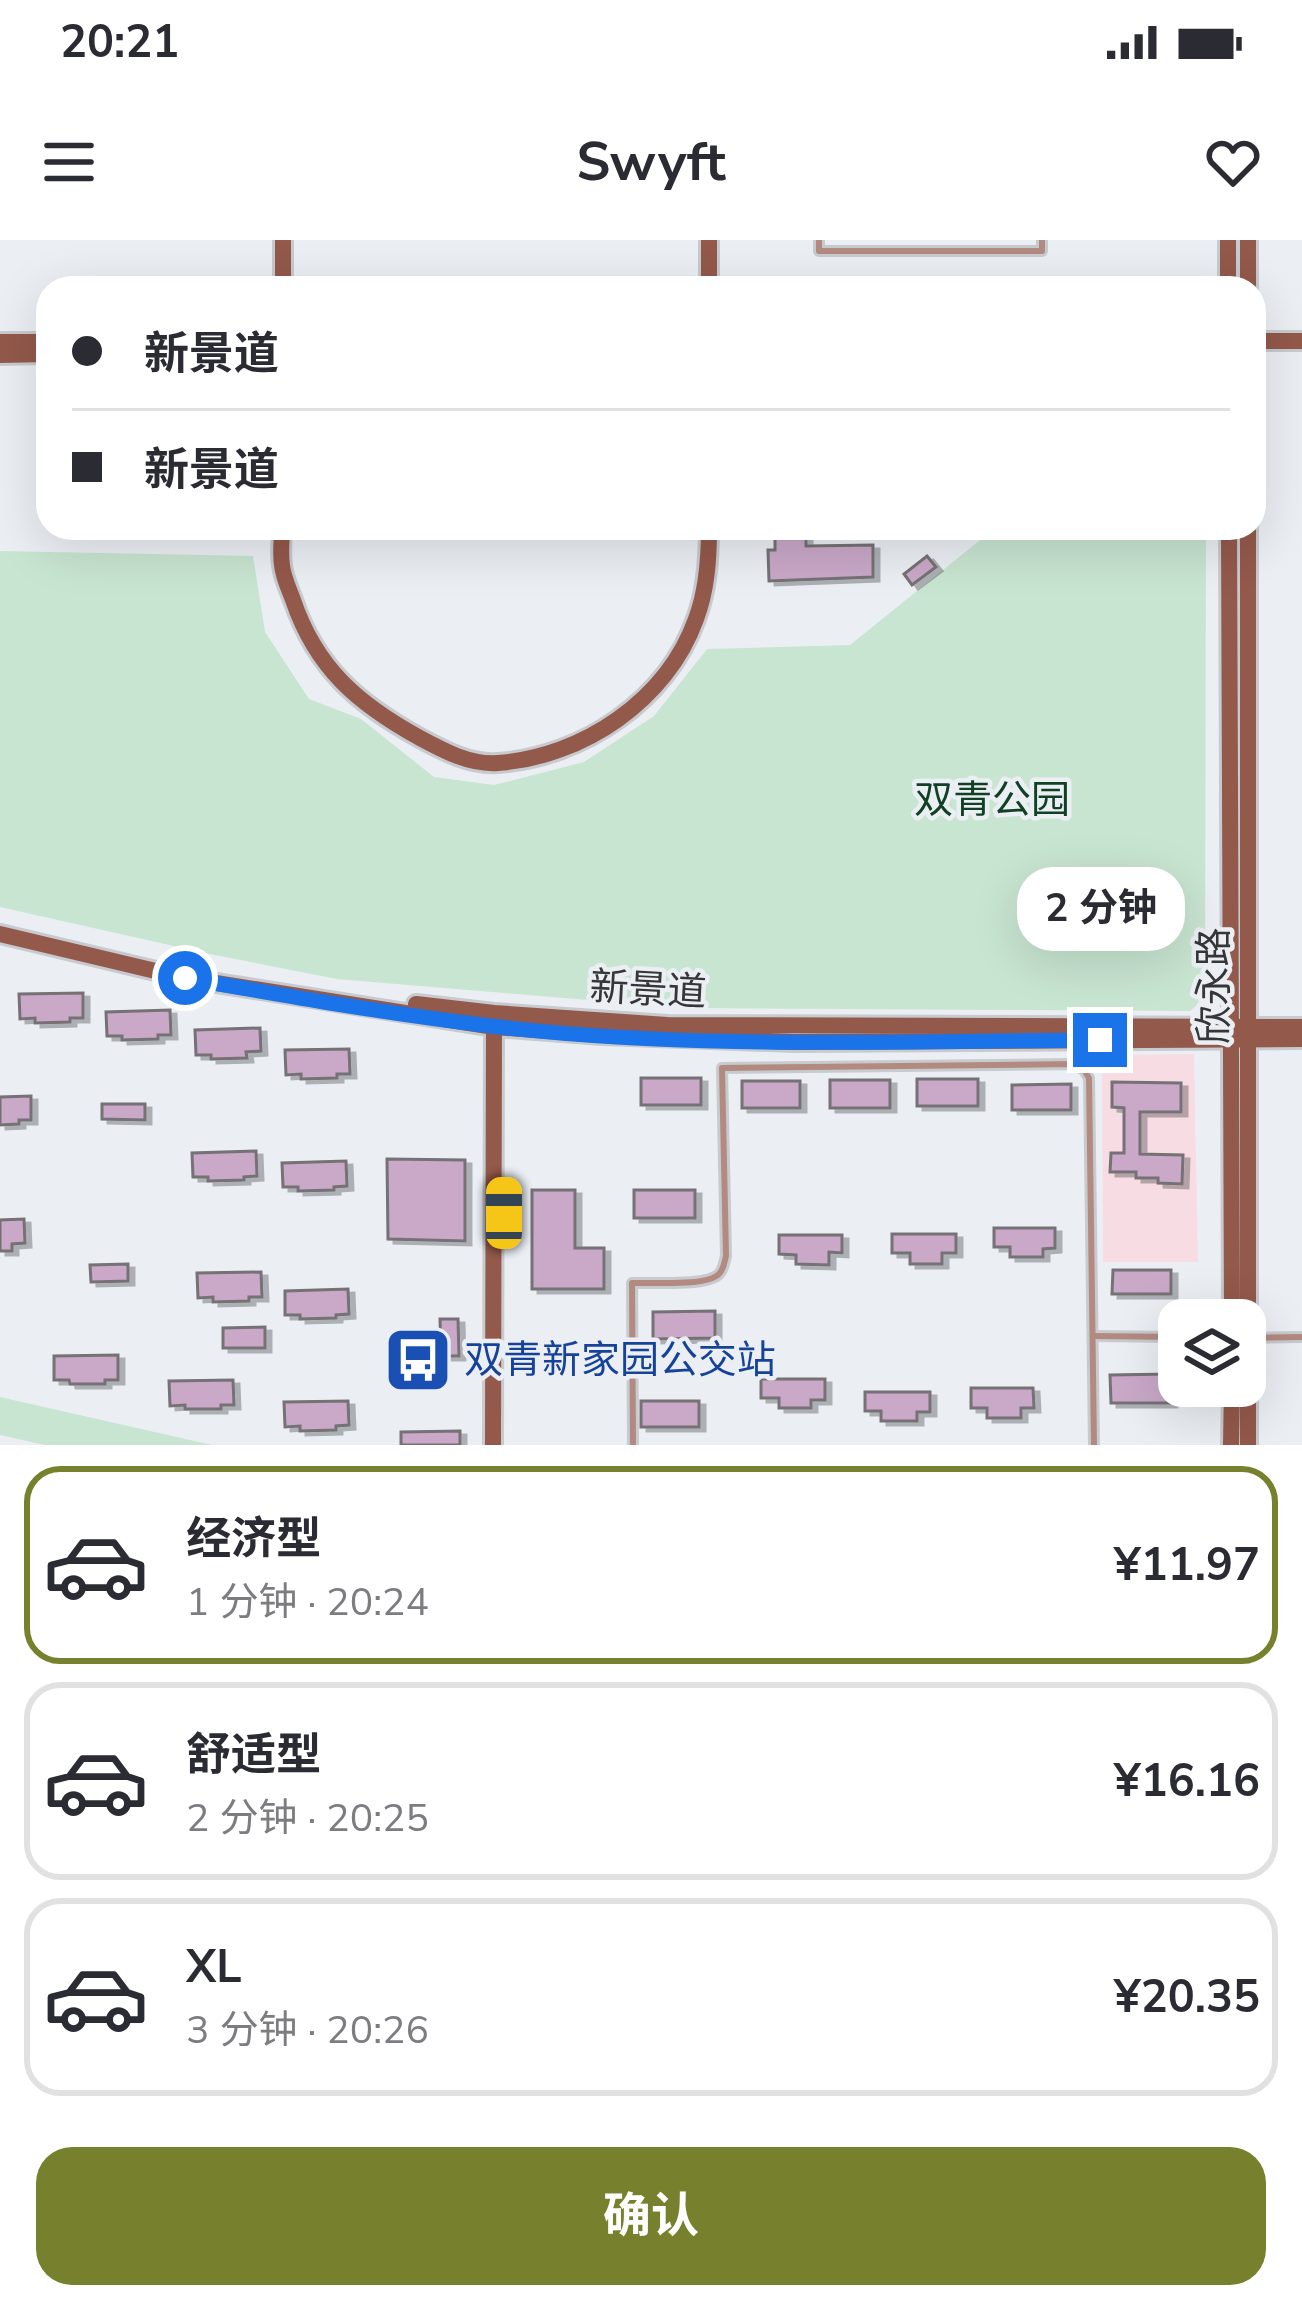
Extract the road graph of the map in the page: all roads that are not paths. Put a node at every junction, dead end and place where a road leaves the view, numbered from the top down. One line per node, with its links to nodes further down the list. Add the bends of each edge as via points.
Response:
1 (283, 240): 7 (street)
2 (709, 240): 8 (street)
3 (819, 240): 4 (lane, via 819,251 1042,251)
4 (1042, 240)
5 (1228, 240): 9 (street)
6 (1248, 240): 10 (street)
7 (283, 276)
8 (709, 276)
9 (1228, 276)
10 (1248, 276)
11 (1266, 341): 12 (street)
12 (1302, 341)
13 (0, 342): 14 (street)
14 (36, 342)
15 (1266, 350): 16 (street)
16 (1302, 350)
17 (36, 354): 18 (street)
18 (0, 355)
19 (282, 540): 20 (street, via 297,614 333,674 408,731 458,758 495,764 584,741 646,697 696,620)
20 (708, 540)
21 (1229, 540): 27 (street, 欣永路)
22 (1248, 540): 27 (street, 欣永路)
23 (0, 923): 25 (street, 新景道, via 130,956)
24 (0, 934): 25 (street, 新景道, via 185,978)
25 (500, 1020): 27 (street, 新景道, via 602,1035 794,1042); 37 (street)
26 (1302, 1028): 27 (street, 新景道)
27 (1239, 1033): 28 (street, 新景道); 29 (street, 欣永路); 30 (street, 欣永路)
28 (1302, 1039)
29 (1233, 1299)
30 (1245, 1299)
31 (1092, 1336): 32 (lane); 38 (lane, via 1084,1070 722,1068 723,1270 704,1282 632,1282); 39 (lane)
32 (1158, 1337)
33 (1302, 1337): 34 (lane)
34 (1266, 1338)
35 (1232, 1407): 40 (street)
36 (1247, 1407): 41 (street, 欣永路)
37 (498, 1445)
38 (634, 1445)
39 (1094, 1445)
40 (1231, 1445)
41 (1248, 1445)

